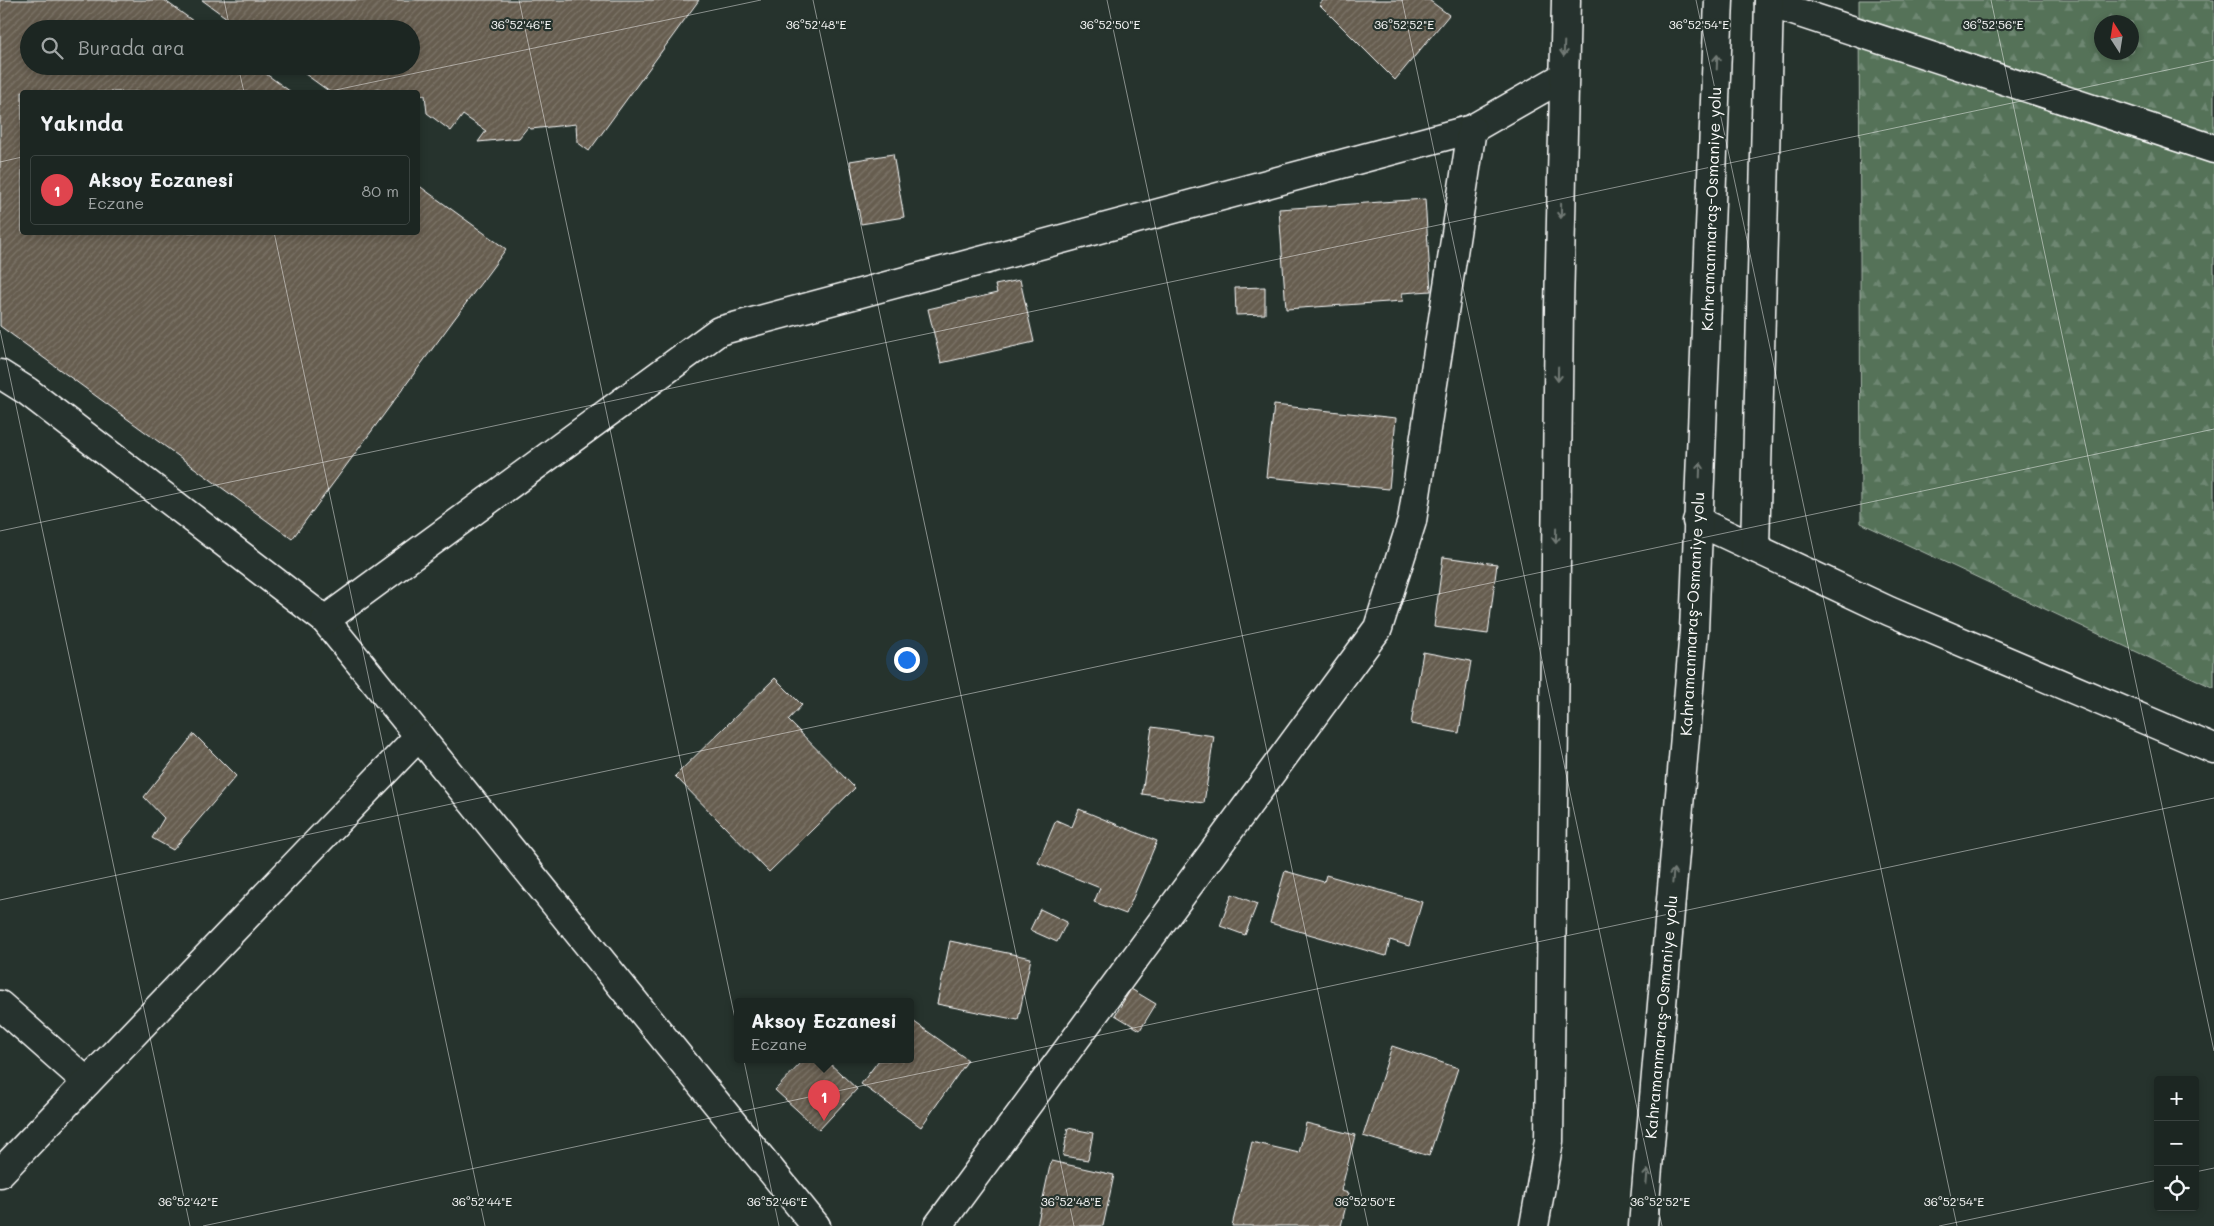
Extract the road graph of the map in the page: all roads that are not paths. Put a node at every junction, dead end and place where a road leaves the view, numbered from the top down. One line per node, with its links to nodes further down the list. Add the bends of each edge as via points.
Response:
1 (1566, 0): 4 (main road, one-way to 4)
2 (1719, 0): 8 (main road, Kahramanmaraş-Osmaniye yolu, one-way to 2)
3 (1769, 2): 6 (main road); 9 (main road)
4 (1563, 77): 5 (main road); 18 (main road, one-way to 18, via 1549,1141)
5 (1472, 129): 10 (main road, via 719,331); 17 (main road, via 1412,521 1378,628)
6 (2214, 149)
7 (0, 374): 10 (main road, via 27,391)
8 (1698, 521): 9 (main road); 19 (main road, Kahramanmaraş-Osmaniye yolu, one-way to 8, via 1694,631)
9 (1755, 548): 12 (main road, via 1889,611)
10 (325, 620): 11 (main road)
11 (419, 736): 14 (main road); 16 (main road)
12 (2214, 749)
13 (0, 1005): 14 (main road)
14 (87, 1082): 15 (main road)
15 (0, 1173)
16 (816, 1226)
17 (938, 1226)
18 (1534, 1226)
19 (1643, 1226)

